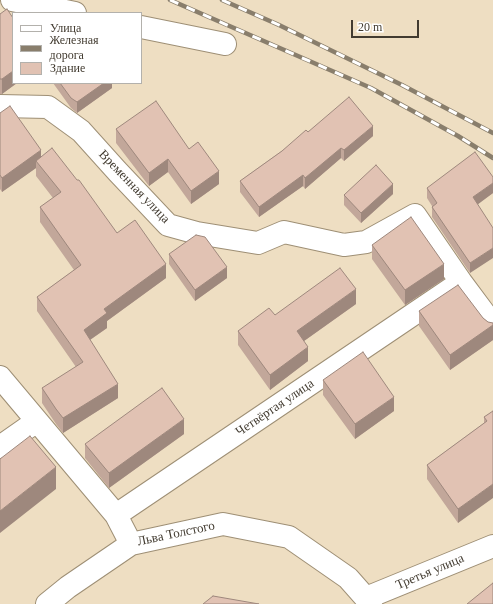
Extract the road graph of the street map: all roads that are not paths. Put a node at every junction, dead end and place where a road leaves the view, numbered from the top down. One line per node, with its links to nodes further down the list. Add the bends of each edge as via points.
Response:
1 (12, 0): 2 (street)
2 (70, 12)
3 (142, 27): 4 (street)
4 (225, 44)
5 (0, 106): 6 (street, Временная улица, via 48,107 81,131 168,225 197,233 258,243 284,232 344,245 366,242 415,215)
6 (461, 282): 7 (street); 11 (street, Четвёртая улица)
7 (493, 325)
8 (0, 377): 9 (street)
9 (36, 421): 10 (street); 11 (street)
10 (0, 447)
11 (116, 515): 12 (street)
12 (131, 544): 14 (street, Льва Толстого, via 223,524 289,537 348,578); 15 (street, Льва Толстого)
13 (493, 546): 14 (street, Третья улица)
14 (369, 601)
15 (46, 604)

